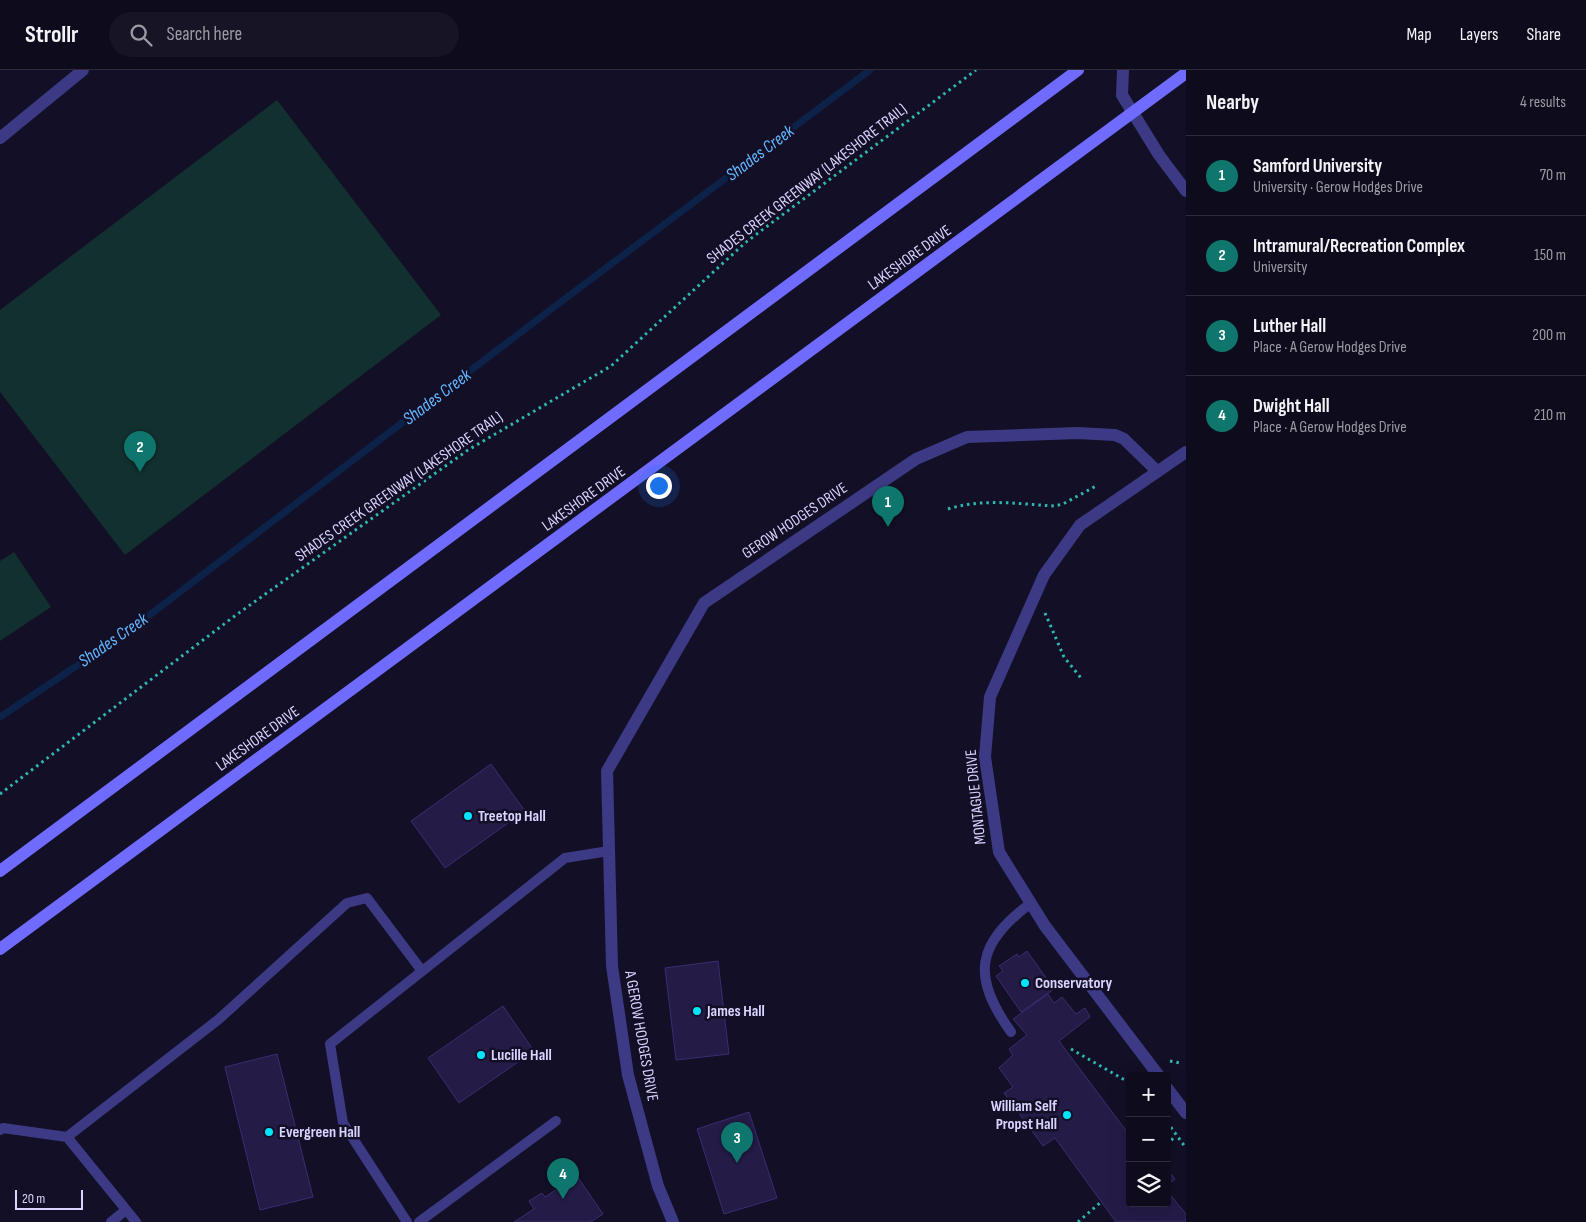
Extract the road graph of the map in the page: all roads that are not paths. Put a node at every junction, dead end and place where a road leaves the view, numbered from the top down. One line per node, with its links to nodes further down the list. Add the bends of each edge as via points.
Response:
1 (83, 70): 6 (street)
2 (1078, 70): 11 (main road)
3 (1123, 70): 5 (street, via 1122,94)
4 (1186, 73): 5 (main road, LAKESHORE DRIVE)
5 (1133, 114): 7 (street); 13 (main road, LAKESHORE DRIVE)
6 (0, 138)
7 (1186, 191)
8 (1186, 452): 9 (street, MONTAGUE DRIVE)
9 (1157, 471): 10 (street, GEROW HODGES DRIVE, via 1124,439 1115,435 1076,433 967,437 916,459 704,603 607,771); 12 (street, MONTAGUE DRIVE, via 1080,525 1044,575 990,698 985,757 999,852)
10 (609, 851): 14 (lane, via 565,858); 27 (street, A GEROW HODGES DRIVE, via 612,966 628,1075 658,1186)
11 (0, 871)
12 (1031, 903): 15 (lane, via 1004,925 985,957 987,987 1001,1019); 16 (street, MONTAGUE DRIVE)
13 (0, 949)
14 (422, 970): 21 (lane, via 367,898 348,903 218,1019); 25 (lane, via 330,1044 343,1122)
15 (1011, 1032)
16 (1155, 1072)
17 (1171, 1093): 18 (street)
18 (1186, 1113)
19 (556, 1121): 26 (lane)
20 (1, 1128): 21 (lane)
21 (67, 1137): 22 (lane)
22 (126, 1210): 23 (lane); 24 (lane)
23 (111, 1222)
24 (136, 1222)
25 (408, 1222)
26 (420, 1222)
27 (673, 1222)

